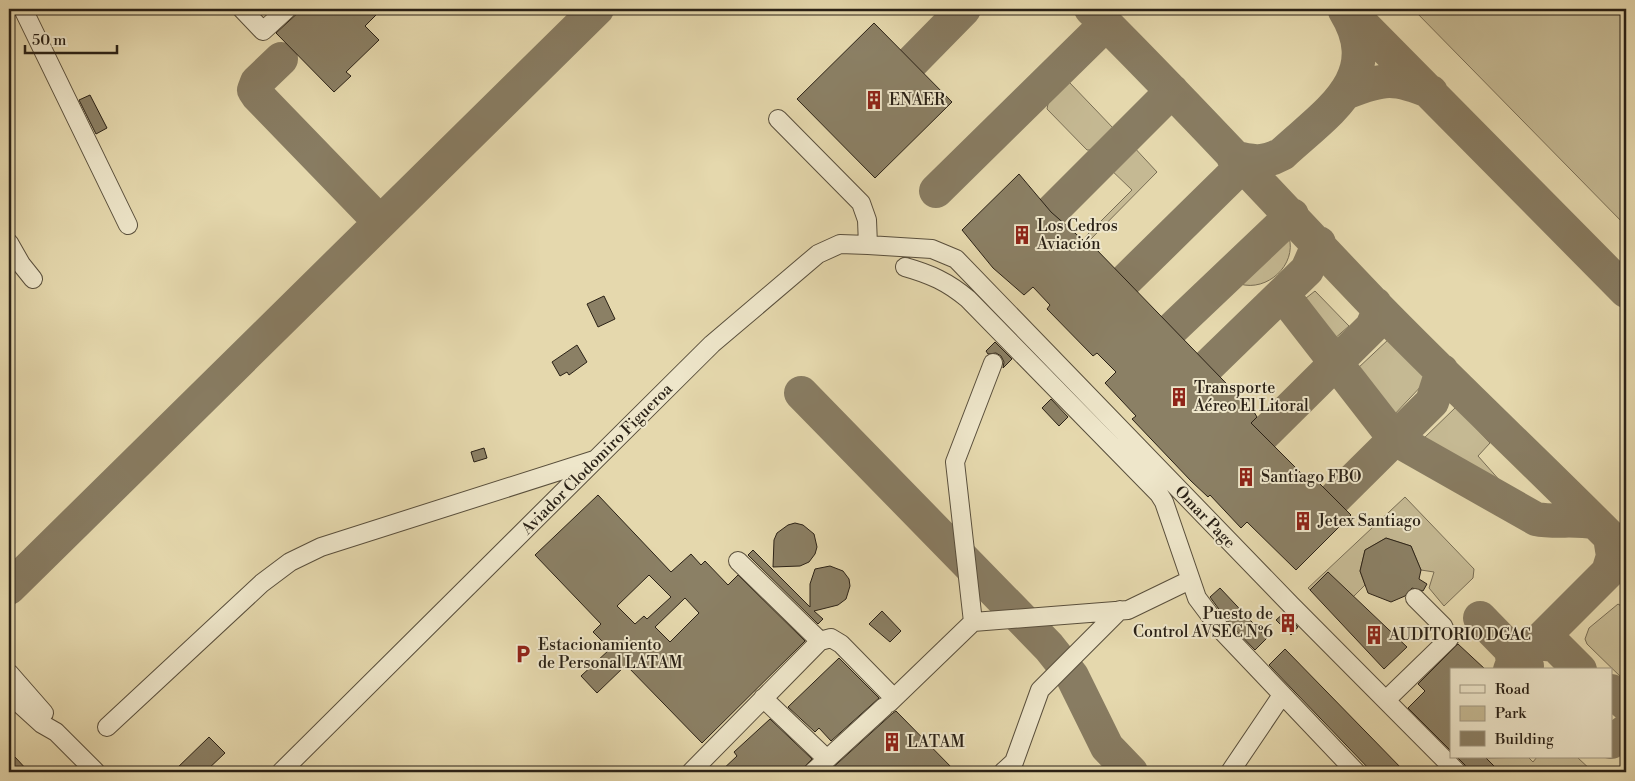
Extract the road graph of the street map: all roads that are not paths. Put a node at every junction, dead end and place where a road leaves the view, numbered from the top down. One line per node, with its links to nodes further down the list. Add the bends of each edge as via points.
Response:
1 (23, 9): 5 (street)
2 (242, 9): 3 (street, via 264,32)
3 (287, 9)
4 (778, 119): 7 (street, via 861,203 867,220)
5 (128, 226)
6 (9, 243): 10 (street)
7 (868, 245): 8 (street, Aviador Clodomiro Figueroa, via 932,249); 12 (street, Aviador Clodomiro Figueroa, via 840,244 818,254 712,344)
8 (956, 260): 23 (street, Omar Page)
9 (905, 267): 14 (street, via 951,284 968,299 1159,494)
10 (33, 279)
11 (993, 363): 17 (street, via 955,462)
12 (596, 459): 25 (street, via 321,548 290,562 262,582); 30 (street, Aviador Clodomiro Figueroa)
13 (738, 561): 18 (street)
14 (1190, 580): 16 (street, via 1128,610); 21 (street, via 1201,604 1220,630)
15 (1416, 598): 23 (street, via 1443,626 1449,639)
16 (1120, 610): 17 (street); 32 (street, via 1040,690 1014,762)
17 (973, 622): 24 (street)
18 (820, 641): 22 (street); 24 (street, via 831,638 841,644)
19 (9, 673): 26 (street)
20 (9, 694): 26 (street, via 42,724)
21 (1282, 695): 33 (street); 34 (street)
22 (763, 698): 27 (street); 28 (street)
23 (1386, 700): 35 (street, Omar Page)
24 (889, 702): 27 (street)
25 (107, 727)
26 (56, 732): 29 (street)
27 (827, 759): 31 (street)
28 (698, 768)
29 (96, 772)
30 (281, 772)
31 (813, 772)
32 (1003, 772)
33 (1230, 772)
34 (1356, 772)
35 (1457, 772)

